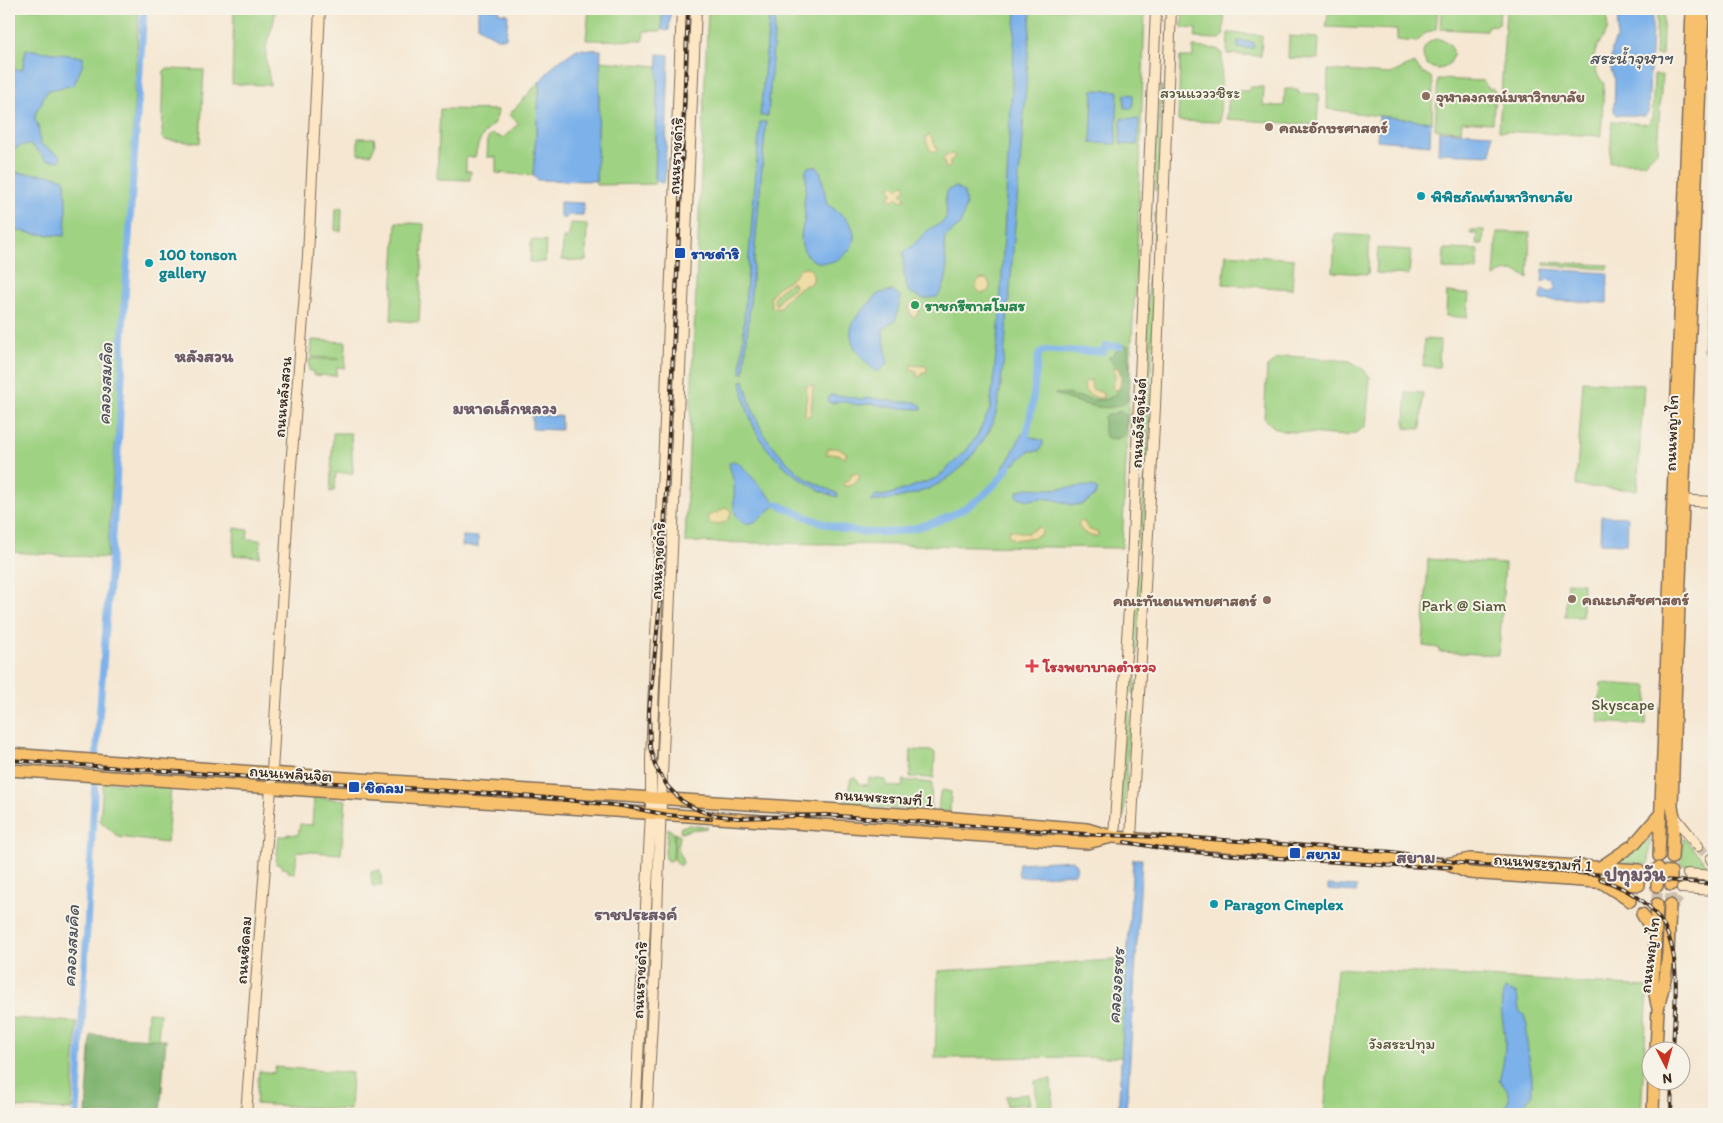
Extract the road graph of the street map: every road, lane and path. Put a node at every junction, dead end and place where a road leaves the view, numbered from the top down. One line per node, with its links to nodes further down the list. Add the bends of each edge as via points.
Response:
1 (320, 9): 33 (main road, ถนนหลังสวน, via 308,256 289,491)
2 (682, 9): 10 (main road, ถนนราชดำริ)
3 (696, 9): 11 (main road, ถนนราชดำริ)
4 (1156, 9): 8 (main road, ถนนอังรีดูนังต์)
5 (1171, 9): 9 (main road, ถนนอังรีดูนังต์)
6 (1692, 9): 12 (main road, ถนนพญาไท)
7 (1703, 9): 12 (main road, ถนนพญาไท)
8 (1154, 43): 9 (main road); 13 (main road, ถนนอังรีดูนังต์)
9 (1169, 43): 14 (main road, ถนนอังรีดูนังต์)
10 (681, 50): 11 (main road); 15 (main road, ถนนราชดำริ)
11 (694, 50): 16 (main road, ถนนราชดำริ)
12 (1695, 66): 21 (main road, ถนนพญาไท)
13 (1148, 203): 14 (main road); 17 (main road, ถนนอังรีดูนังต์)
14 (1163, 203): 18 (main road, ถนนอังรีดูนังต์)
15 (668, 344): 16 (main road); 19 (main road, ถนนราชดำริ)
16 (682, 344): 20 (main road, ถนนราชดำริ)
17 (1135, 469): 18 (main road); 23 (main road, ถนนอังรีดูนังต์)
18 (1151, 470): 24 (main road, ถนนอังรีดูนังต์)
19 (662, 491): 20 (main road); 25 (main road, ถนนราชดำริ)
20 (675, 491): 26 (main road, ถนนราชดำริ)
21 (1679, 500): 22 (main road); 39 (main road, ถนนพญาไท); 40 (main road, ถนนพญาไท)
22 (1714, 502)
23 (1132, 563): 24 (main road); 29 (main road, ถนนอังรีดูนังต์)
24 (1146, 564): 30 (main road, ถนนอังรีดูนังต์)
25 (656, 628): 26 (main road); 27 (main road, ถนนราชดำริ)
26 (669, 629): 28 (main road, ถนนราชดำริ)
27 (655, 664): 28 (main road); 36 (main road, ถนนราชดำริ, via 651,758)
28 (667, 670): 34 (main road, ถนนราชดำริ)
29 (1122, 699): 30 (main road); 41 (main road, ถนนอังรีดูนังต์)
30 (1139, 701): 42 (main road, ถนนอังรีดูนังต์)
31 (9, 754): 33 (main road, ถนนเพลินจิต)
32 (9, 770): 35 (main road, ถนนเพลินจิต)
33 (272, 773): 35 (main road, ถนนหลังสวน); 36 (main road, ถนนเพลินจิต)
34 (662, 775): 36 (main road, ถนนราชดำริ); 37 (main road, via 666,788)
35 (270, 788): 38 (main road, ถนนเพลินจิต); 71 (main road, ถนนชิดลม)
36 (656, 797): 37 (main road, ถนนพระรามที่ 1); 38 (main road, ถนนราชดำริ)
37 (678, 799): 41 (main road, ถนนพระรามที่ 1, via 1087,829)
38 (656, 813): 41 (main road, ถนนพระรามที่ 1, via 1086,843); 62 (main road, ถนนราชดำริ); 63 (main road, ถนนราชดำริ)
39 (1660, 814): 44 (main road, ถนนพญาไท); 49 (main road, via 1633,845)
40 (1674, 816): 43 (main road, ถนนพญาไท); 45 (main road)
41 (1114, 837): 42 (main road, ถนนพระรามที่ 1)
42 (1131, 838): 48 (main road, ถนนพระรามที่ 1)
43 (1673, 840): 44 (main road, via 1667,843); 47 (main road, ถนนพญาไท)
44 (1660, 841): 46 (main road, ถนนพญาไท)
45 (1698, 846)
46 (1659, 856)
47 (1672, 858)
48 (1446, 864): 49 (main road, ถนนพระรามที่ 1, via 1470,859); 53 (main road, ถนนพระรามที่ 1, via 1469,873)
49 (1599, 868): 50 (main road, ถนนพระรามที่ 1)
50 (1639, 870)
51 (1688, 874): 52 (main road)
52 (1714, 876)
53 (1602, 883): 54 (main road, ถนนพระรามที่ 1); 57 (main road)
54 (1639, 885)
55 (1669, 888): 55 (main road, via 1657,870 1671,872); 56 (main road)
56 (1714, 890)
57 (1630, 901)
58 (1657, 904): 61 (main road, ถนนพญาไท)
59 (1671, 907): 64 (main road, ถนนพญาไท, via 1666,979)
60 (1642, 914): 61 (main road)
61 (1656, 937): 64 (main road, ถนนพญาไท, via 1653,982)
62 (641, 999): 63 (main road); 66 (main road, ถนนราชดำริ)
63 (653, 1000): 67 (main road, ถนนราชดำริ)
64 (1658, 1009): 65 (main road, ถนนพญาไท)
65 (1656, 1040)
66 (639, 1044): 67 (main road); 68 (main road, ถนนราชดำริ)
67 (650, 1045): 69 (main road, ถนนราชดำริ)
68 (638, 1055): 69 (main road); 72 (main road, ถนนราชดำริ)
69 (650, 1056): 73 (main road, ถนนราชดำริ)
70 (1654, 1090): 74 (main road)
71 (246, 1114)
72 (635, 1114)
73 (647, 1114)
74 (1653, 1114)

